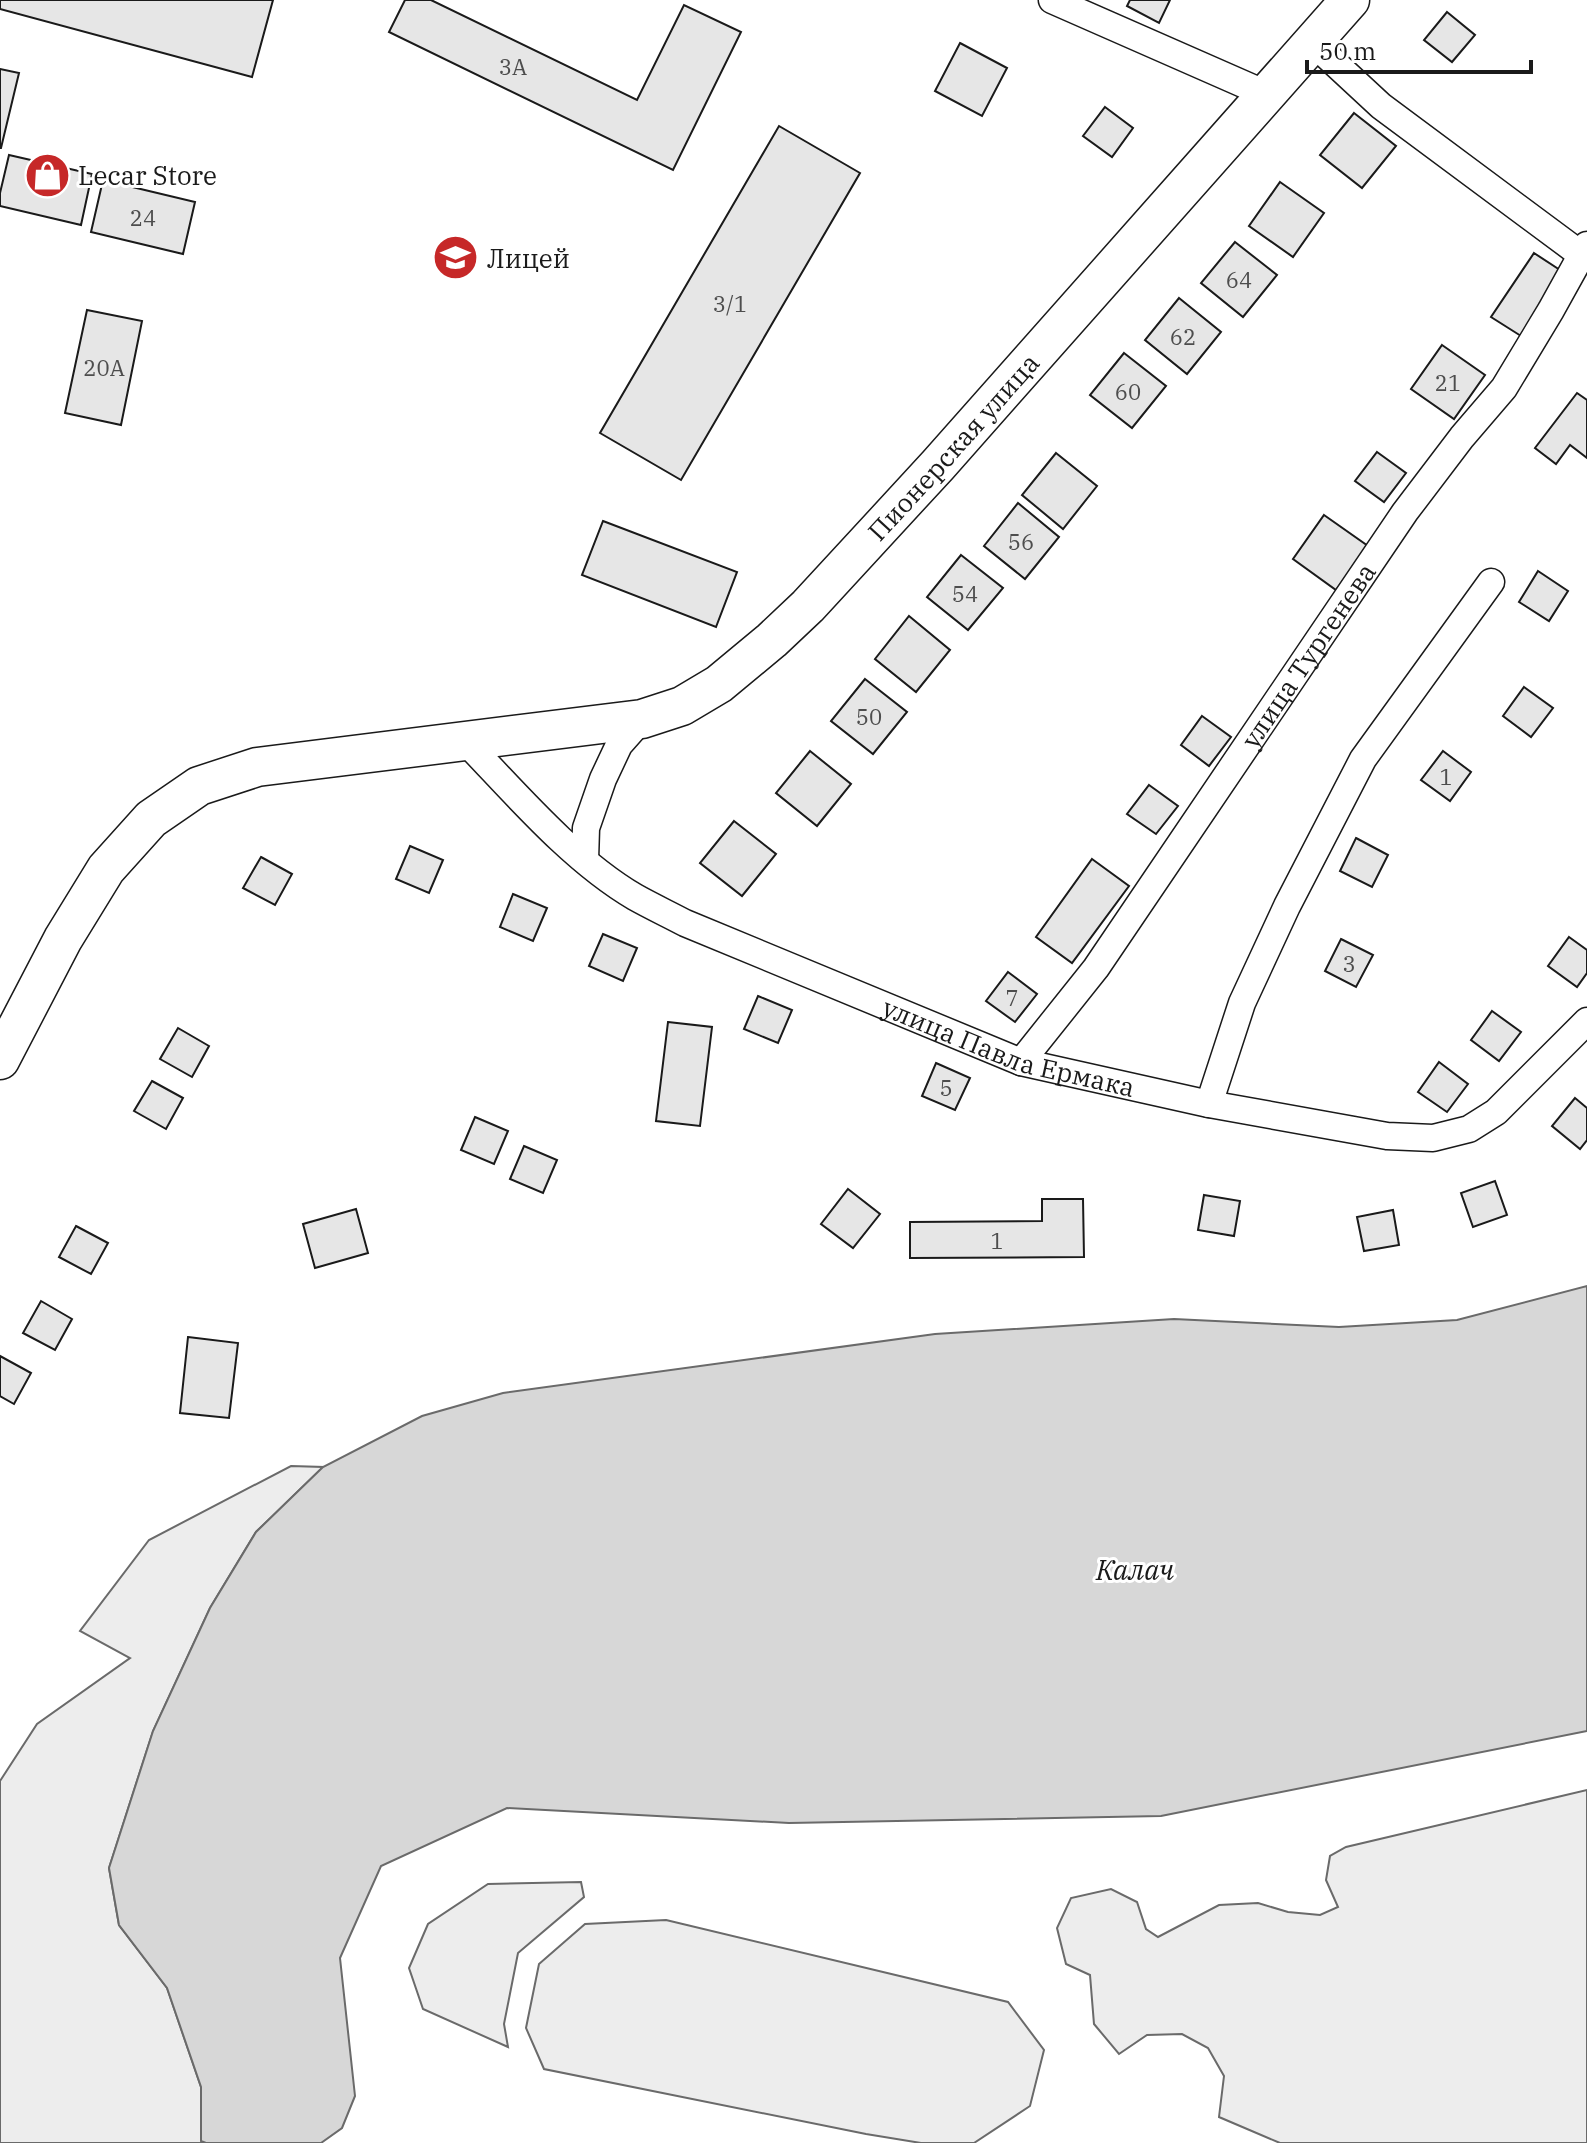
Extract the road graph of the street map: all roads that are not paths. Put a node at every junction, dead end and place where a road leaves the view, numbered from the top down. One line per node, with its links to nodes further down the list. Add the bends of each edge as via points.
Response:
1 (1052, 0): 4 (street)
2 (1350, 0): 3 (street, Пионерская улица)
3 (1312, 42): 4 (street, Пионерская улица); 5 (street, via 1381,106)
4 (1266, 94): 7 (street, Пионерская улица, via 808,606 719,684 682,706)
5 (1585, 253): 12 (street, улица Тургенева, via 1504,388 1405,512 1096,968)
6 (1491, 582): 13 (street, via 1363,759 1242,1003)
7 (642, 719): 8 (street, Пионерская улица); 9 (street, via 619,745 603,779 586,828)
8 (466, 742): 9 (street, улица Павла Ермака); 11 (street, Пионерская улица, via 257,767 199,786 151,819 106,869)
9 (585, 860): 12 (street, улица Павла Ермака, via 633,896 685,923)
10 (1581, 1038): 13 (street, улица Павла Ермака, via 1496,1112 1469,1129 1433,1138 1387,1136)
11 (0, 1060)
12 (1021, 1062): 13 (street, улица Павла Ермака)
13 (1209, 1104)

